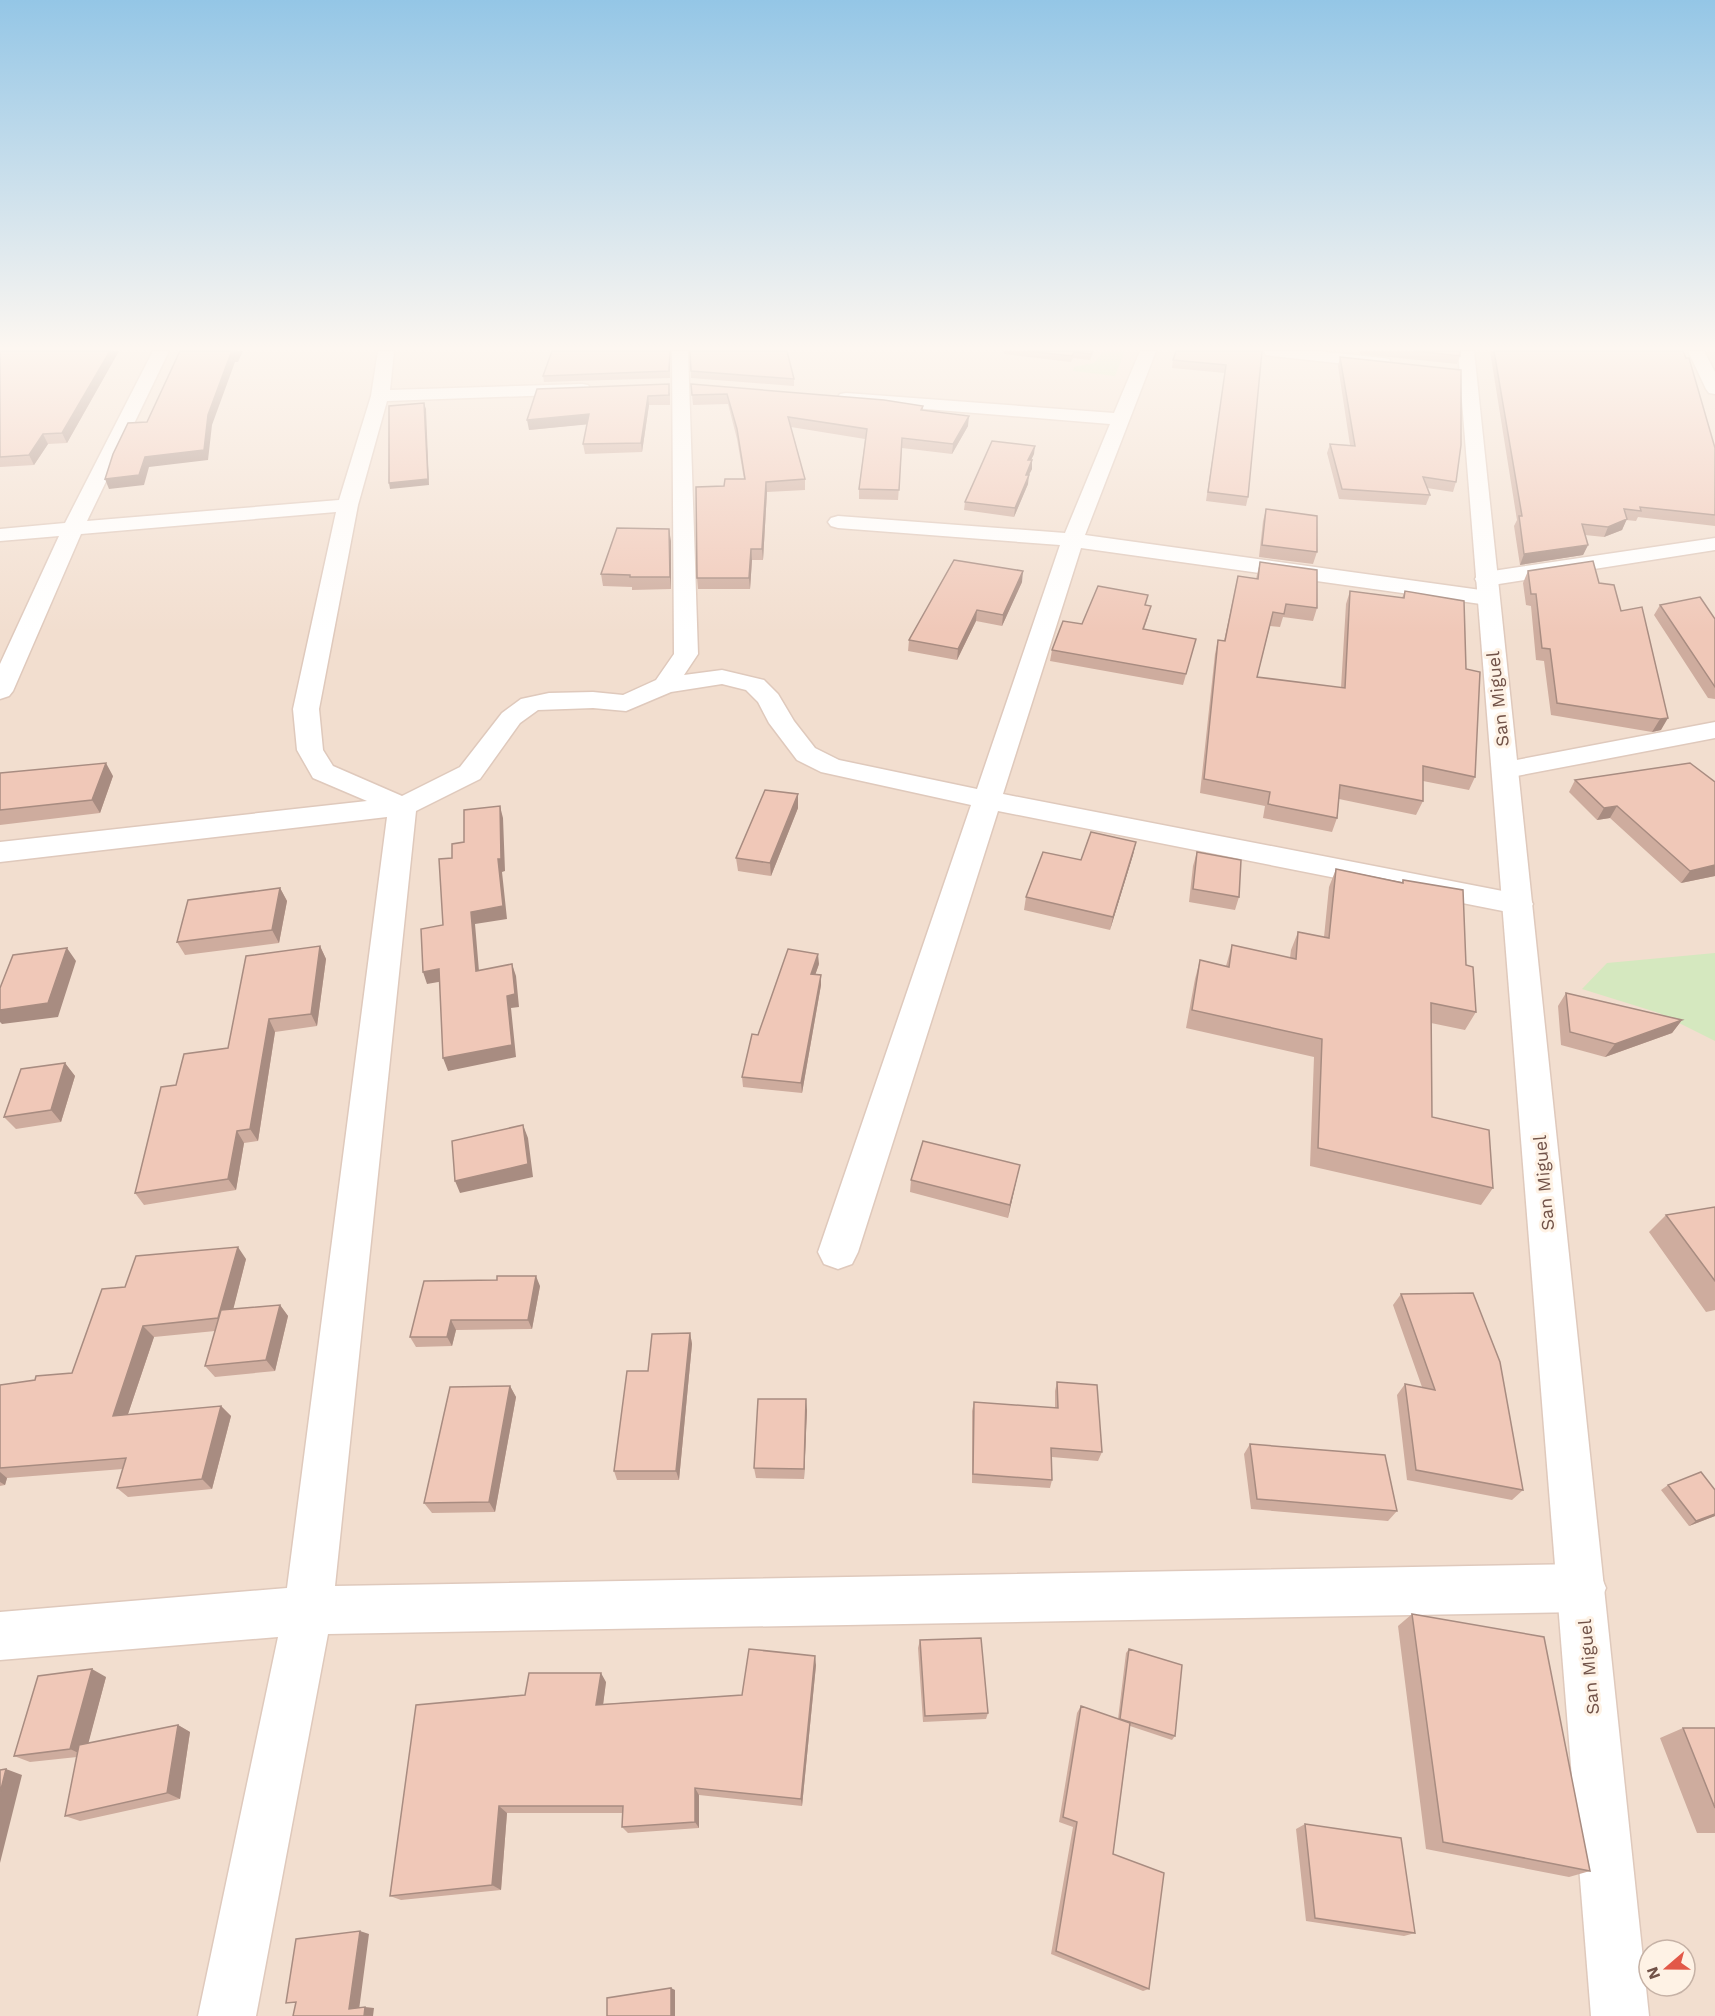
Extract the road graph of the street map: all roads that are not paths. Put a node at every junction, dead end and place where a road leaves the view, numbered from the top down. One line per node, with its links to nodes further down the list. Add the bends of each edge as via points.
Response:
1 (114, 445): 8 (street)
2 (366, 445): 6 (street)
3 (682, 445): 13 (street, via 686,654)
4 (1110, 445): 10 (street)
5 (1470, 445): 12 (street, San Miguel)
6 (348, 505): 8 (street); 18 (street, via 306,709 310,750 323,772)
7 (838, 522): 10 (street)
8 (73, 529): 9 (street); 14 (street)
9 (0, 536)
10 (1073, 540): 12 (street); 17 (street)
11 (1715, 544): 12 (street)
12 (1487, 589): 16 (street, San Miguel)
13 (665, 685): 17 (street, via 722,677 755,685 806,754 831,766); 18 (street, via 626,703 593,700 530,705 511,718 470,773)
14 (0, 691)
15 (1715, 730): 16 (street)
16 (1506, 770): 20 (street, San Miguel)
17 (987, 800): 20 (street); 21 (street)
18 (402, 806): 19 (street); 23 (street)
19 (0, 852)
20 (1518, 904): 22 (street, San Miguel)
21 (838, 1252)
22 (1582, 1588): 23 (street); 26 (street, San Miguel)
23 (308, 1610): 24 (street); 25 (street)
24 (0, 1636)
25 (227, 2016)
26 (1620, 2016)

